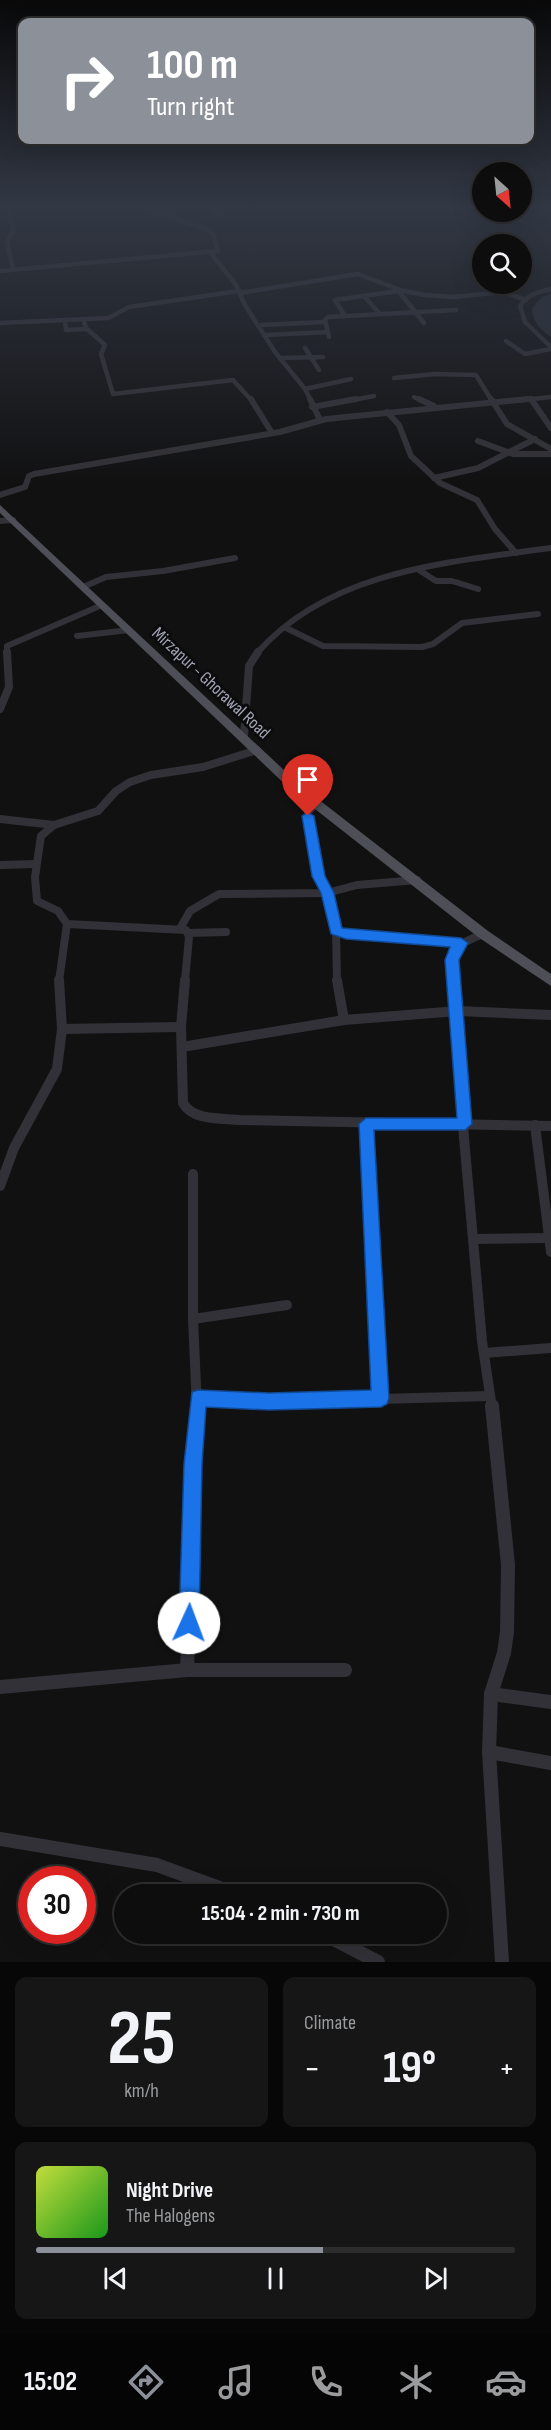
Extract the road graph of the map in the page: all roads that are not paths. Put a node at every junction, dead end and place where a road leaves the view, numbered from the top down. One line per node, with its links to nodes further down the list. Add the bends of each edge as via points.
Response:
1 (198, 298): 13 (street, via 129,307 110,317)
2 (243, 298): 19 (street)
3 (352, 298): 12 (street, via 334,300)
4 (365, 298): 11 (street)
5 (404, 298): 10 (street)
6 (441, 298): 10 (street, via 454,313)
7 (519, 298): 9 (street)
8 (532, 298): 9 (street)
9 (526, 300): 25 (street, via 519,315)
10 (415, 312): 11 (street); 17 (street)
11 (380, 314): 12 (street)
12 (345, 316): 15 (street, via 328,317)
13 (84, 319): 14 (street); 20 (street)
14 (65, 320): 16 (street); 20 (street, via 66,330)
15 (326, 322): 18 (street); 21 (street, via 329,334)
16 (0, 323)
17 (424, 323)
18 (291, 324): 19 (street); 21 (street)
19 (261, 325): 22 (street)
20 (87, 329): 45 (street, via 105,345 101,354 114,395 233,380 247,392)
21 (298, 333): 22 (street)
22 (266, 335): 28 (street)
23 (506, 341): 25 (street, via 525,354)
24 (305, 348): 26 (street)
25 (551, 348)
26 (310, 357): 27 (street); 28 (street); 29 (street)
27 (323, 357)
28 (280, 358): 32 (street)
29 (320, 370)
30 (394, 378): 38 (street, via 474,374)
31 (351, 380): 32 (street)
32 (304, 389): 39 (street)
33 (374, 396): 39 (street)
34 (414, 397): 37 (street)
35 (551, 397): 36 (street)
36 (531, 399): 38 (street); 44 (street)
37 (421, 401): 40 (street); 41 (street)
38 (490, 402): 40 (street); 46 (street, via 507,424)
39 (312, 407): 43 (street)
40 (436, 407): 41 (street)
41 (400, 411): 42 (street)
42 (387, 412): 43 (street); 51 (street, via 399,425 411,456)
43 (320, 420): 45 (street)
44 (551, 428)
45 (272, 433): 52 (street, via 34,474 29,476 26,488)
46 (535, 439): 48 (street); 50 (street)
47 (478, 441): 50 (street)
48 (551, 449)
49 (551, 454): 50 (street)
50 (508, 455): 51 (street, via 478,468)
51 (434, 478): 57 (street, via 477,500)
52 (0, 495)
53 (0, 508): 54 (main road, Mirzapur - Ghorawal Road)
54 (13, 520): 55 (street); 60 (main road, Mirzapur - Ghorawal Road)
55 (0, 521)
56 (551, 548): 57 (street)
57 (516, 553): 59 (street)
58 (235, 558): 60 (street, via 106,577)
59 (419, 570): 61 (street, via 436,581); 64 (street, via 333,594)
60 (83, 587): 62 (main road, Mirzapur - Ghorawal Road)
61 (478, 589)
62 (102, 605): 65 (main road, Mirzapur - Ghorawal Road); 67 (street, via 7,646 9,692)
63 (538, 614): 64 (street, via 462,623 433,644 422,647 323,646)
64 (286, 628): 68 (street, via 253,656 249,666)
65 (129, 630): 66 (street); 68 (main road, Mirzapur - Ghorawal Road)
66 (77, 636)
67 (0, 709)
68 (244, 736): 69 (main road, Mirzapur - Ghorawal Road)
69 (257, 750): 70 (main road, Mirzapur - Ghorawal Road); 72 (street, via 203,767 130,782 99,811)
70 (316, 804): 75 (main road, Mirzapur - Ghorawal Road); 76 (street, via 308,812 309,823 319,876)
71 (0, 819): 72 (street)
72 (54, 825): 73 (street, via 41,836)
73 (36, 864): 74 (street); 77 (street, via 37,901 58,911)
74 (0, 865)
75 (417, 880): 76 (street, via 357,885); 81 (main road, Mirzapur - Ghorawal Road)
76 (327, 893): 78 (street, via 219,894 190,911); 79 (street)
77 (67, 924): 78 (street); 88 (street, via 59,980)
78 (185, 930): 80 (street); 87 (street)
79 (336, 931): 82 (street); 86 (street, via 336,974)
80 (226, 932)
81 (483, 934): 82 (street); 83 (main road, Mirzapur - Ghorawal Road)
82 (461, 943): 84 (street, via 452,960)
83 (551, 981)
84 (458, 1011): 85 (street); 86 (street); 91 (street)
85 (551, 1015)
86 (344, 1020): 89 (street)
87 (181, 1026): 88 (street); 89 (street)
88 (62, 1029): 95 (street, via 57,1069 14,1148)
89 (182, 1047): 90 (street, via 183,1103 195,1115)
90 (366, 1124): 91 (street); 105 (street)
91 (465, 1124): 92 (street); 97 (street)
92 (536, 1125): 93 (street); 96 (street)
93 (551, 1126)
94 (193, 1174): 100 (street)
95 (0, 1186)
96 (549, 1238): 97 (street); 98 (street)
97 (473, 1239): 102 (street)
98 (551, 1252)
99 (287, 1305): 100 (street)
100 (193, 1319): 104 (street)
101 (551, 1348): 102 (street)
102 (484, 1353): 103 (street)
103 (490, 1396): 105 (street); 109 (street, via 508,1565 507,1632)
104 (198, 1398): 105 (street, via 269,1402); 106 (street)
105 (381, 1398)
106 (187, 1670): 107 (street); 108 (street)
107 (345, 1670)
108 (0, 1687)
109 (491, 1694): 110 (street); 111 (street)
110 (551, 1702)
111 (489, 1752): 112 (street); 117 (street)
112 (551, 1763)
113 (0, 1839): 114 (street, via 157,1865)
114 (209, 1884)
115 (343, 1944): 116 (street)
116 (378, 1962)
117 (502, 1962)

